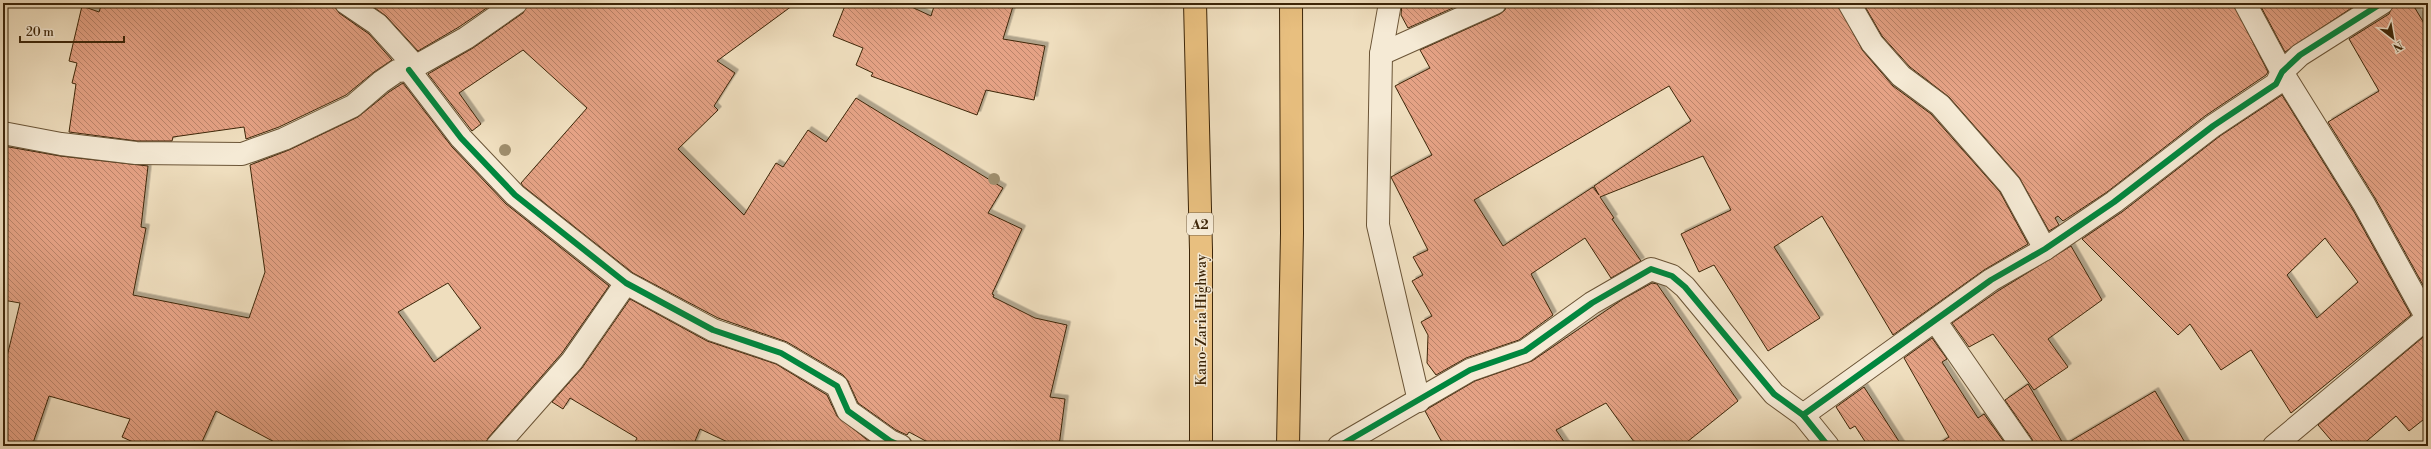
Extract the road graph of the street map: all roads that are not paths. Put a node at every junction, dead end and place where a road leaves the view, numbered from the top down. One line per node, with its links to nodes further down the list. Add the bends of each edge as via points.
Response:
1 (346, 3): 11 (street, via 377,24)
2 (516, 3): 11 (street, via 466,38)
3 (1195, 3): 22 (highway, Kano-Zaria Highway / A2, via 1201,250)
4 (1291, 3): 23 (highway, via 1292,233)
5 (1390, 3): 10 (street)
6 (1496, 3): 10 (street)
7 (1849, 3): 14 (street, via 1872,43 1891,65 1901,76 1940,105 2010,184)
8 (2245, 3): 12 (street)
9 (2382, 3): 12 (street, via 2300,55)
10 (1381, 54): 18 (street, via 1378,225)
11 (412, 68): 13 (street, via 397,71 353,106 284,139 242,154 136,153 61,144); 15 (street, via 461,138 515,195)
12 (2282, 72): 14 (street, via 2276,84 2213,126 2114,202); 16 (street, via 2364,204)
13 (3, 133)
14 (2045, 249): 17 (street, via 1991,280)
15 (626, 283): 20 (street, via 572,361); 21 (street, via 713,330 781,353 838,386 848,412)
16 (2427, 319): 27 (street)
17 (1936, 322): 19 (street); 26 (street)
18 (1419, 401): 19 (street, via 1470,370 1524,351 1592,303 1651,269 1672,276 1685,287 1774,394); 24 (street)
19 (1803, 415): 25 (street)
20 (497, 446)
21 (901, 446)
22 (1201, 446)
23 (1288, 446)
24 (1339, 446)
25 (1828, 446)
26 (2022, 446)
27 (2274, 446)

